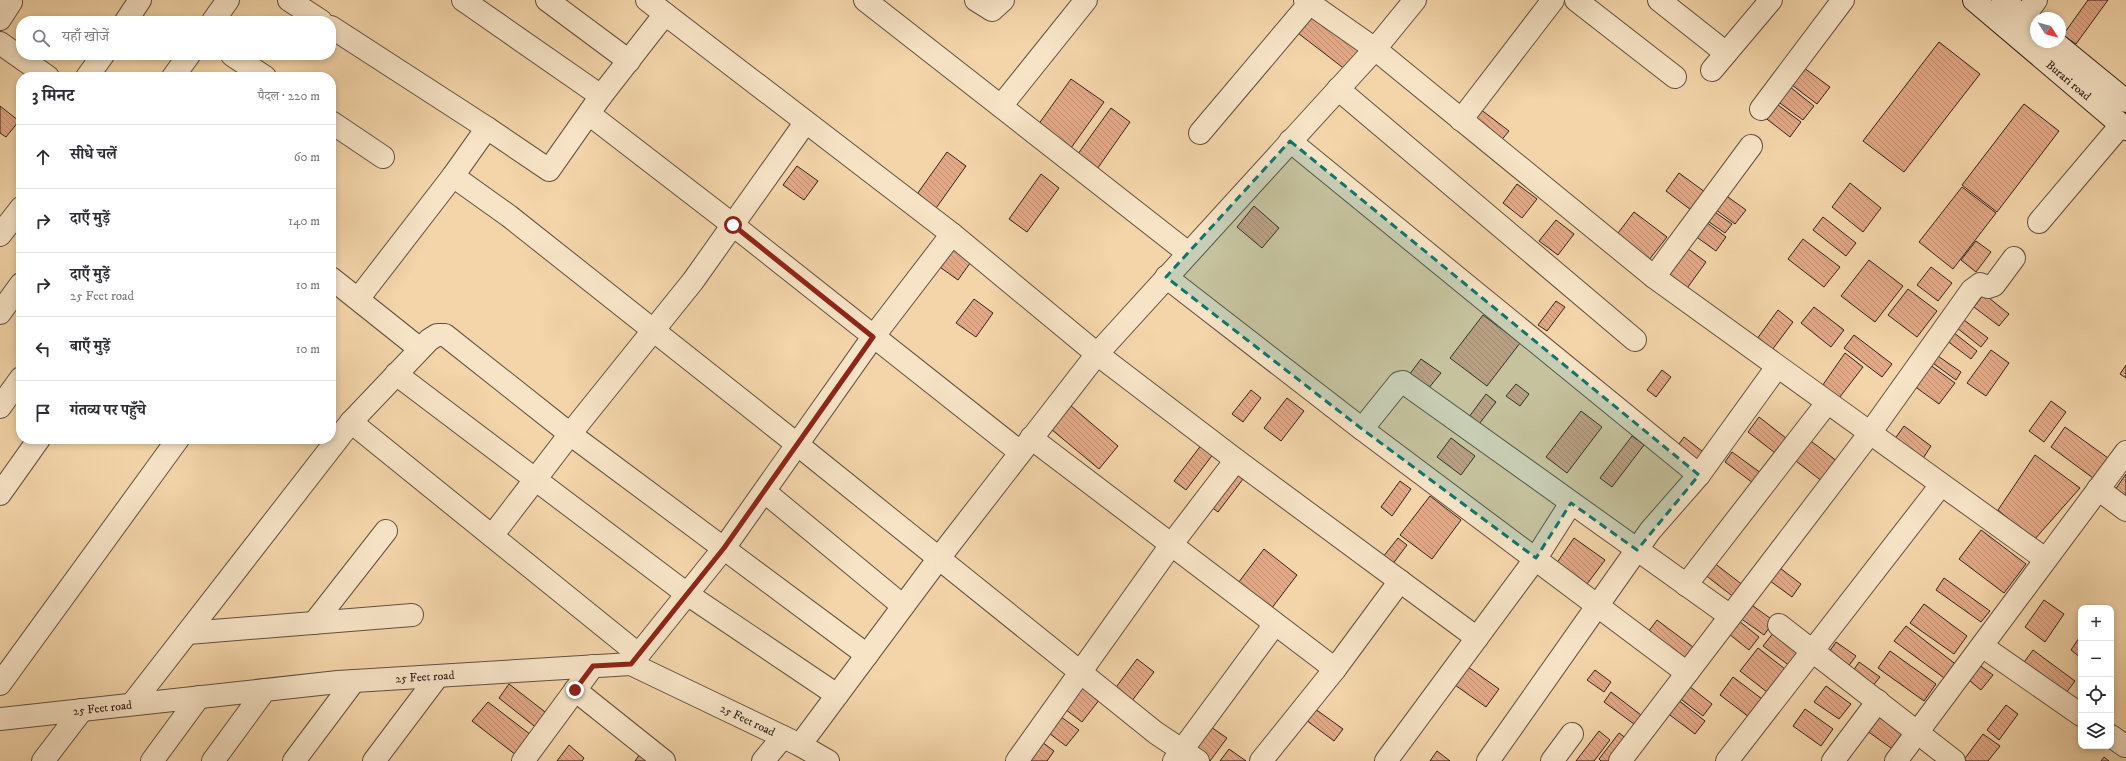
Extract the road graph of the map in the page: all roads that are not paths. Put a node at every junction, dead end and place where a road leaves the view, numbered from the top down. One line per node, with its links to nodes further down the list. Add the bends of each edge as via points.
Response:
1 (140, 0): 22 (street)
2 (228, 0): 23 (street)
3 (289, 0): 20 (street)
4 (463, 0): 43 (street)
5 (546, 0): 35 (street)
6 (647, 0): 21 (street)
7 (865, 0): 45 (street)
8 (976, 0): 9 (street, via 992,10)
9 (1003, 0)
10 (1086, 0): 45 (street)
11 (1415, 0): 28 (street)
12 (1553, 0): 48 (street)
13 (1576, 0): 41 (street)
14 (1659, 0): 29 (street)
15 (1771, 0): 29 (street)
16 (1843, 0): 46 (street)
17 (1974, 0): 24 (street, Burari road)
18 (2003, 0): 24 (street, Burari road)
19 (1307, 2): 28 (street); 53 (street)
20 (317, 12)
21 (666, 14): 35 (street); 49 (street)
22 (129, 16)
23 (217, 16)
24 (2027, 19): 51 (street, Burari road)
25 (336, 30): 52 (street)
26 (0, 43): 30 (street)
27 (2061, 48): 44 (street, Burari road)
28 (1375, 49): 42 (street); 48 (street)
29 (1726, 53): 36 (street)
30 (16, 54)
31 (24, 60): 37 (street)
32 (99, 60): 38 (street)
33 (185, 60): 39 (street)
34 (240, 60): 40 (street)
35 (629, 61): 43 (street)
36 (1712, 70)
37 (41, 72)
38 (91, 72)
39 (177, 72)
40 (258, 72)
41 (1675, 77)
42 (1338, 89): 54 (street); 73 (street)
43 (601, 96): 47 (street)
44 (2126, 101)
45 (1001, 106): 63 (street)
46 (1761, 109)
47 (589, 114): 52 (street, via 549,170); 60 (street)
48 (1461, 120): 66 (street)
49 (805, 122): 60 (street); 61 (street)
50 (336, 125): 56 (street)
51 (2124, 127): 59 (street)
52 (487, 128): 57 (street)
53 (1200, 133)
54 (1290, 141): 63 (street); 93 (street)
55 (1751, 146): 66 (street)
56 (383, 157)
57 (453, 176): 69 (street); 71 (street, via 509,216)
58 (16, 215): 62 (street)
59 (2040, 222)
60 (733, 225): 71 (street, via 693,281); 72 (street)
61 (952, 234): 72 (street); 75 (street)
62 (0, 236)
63 (1188, 253): 65 (street)
64 (2014, 258): 83 (street, via 1994,285 1980,284 1972,290)
65 (1166, 277): 75 (street); 82 (street)
66 (1654, 277): 76 (street)
67 (336, 282): 69 (street)
68 (16, 291): 70 (street)
69 (358, 299): 74 (street)
70 (0, 313)
71 (653, 330): 84 (street); 89 (street)
72 (873, 337): 89 (street); 90 (street)
73 (1635, 340)
74 (420, 349): 77 (street); 84 (street, via 437,335 451,338)
75 (1097, 354): 90 (street); 92 (street)
76 (1777, 367): 79 (street); 93 (street)
77 (396, 374): 81 (street); 94 (street)
78 (16, 385): 80 (street)
79 (1827, 403): 83 (street); 110 (street)
80 (0, 407)
81 (352, 422): 85 (street); 102 (street)
82 (1362, 429): 99 (street, via 1399,383 1403,382); 107 (street)
83 (1870, 433): 95 (street); 115 (street)
84 (570, 434): 94 (street); 104 (street)
85 (336, 443)
86 (35, 444): 98 (street)
87 (174, 444): 131 (street)
88 (335, 444): 119 (street)
89 (798, 445): 97 (street); 106 (street)
90 (1025, 445): 103 (street); 106 (street)
91 (2126, 452): 96 (street)
92 (1236, 460): 103 (street); 109 (street)
93 (1699, 475): 105 (street)
94 (535, 480): 102 (street); 111 (street)
95 (1941, 485): 108 (street); 122 (street)
96 (2098, 489): 100 (street); 108 (street)
97 (765, 492): 104 (street); 113 (street)
98 (0, 494)
99 (1571, 503): 105 (street); 107 (street)
100 (2126, 510)
101 (386, 531): 116 (street)
102 (492, 536): 124 (street)
103 (1171, 545): 117 (street); 127 (street)
104 (724, 548): 111 (street); 123 (street)
105 (1636, 550): 110 (street); 112 (street)
106 (939, 558): 113 (street); 127 (street)
107 (1536, 558): 112 (street); 120 (street)
108 (2045, 559): 121 (street)
109 (1400, 581): 120 (street); 126 (street)
110 (1686, 585): 115 (street)
111 (687, 594): 124 (street); 134 (street)
112 (1596, 605): 128 (street); 157 (street)
113 (902, 606): 123 (street)
114 (412, 615): 116 (street)
115 (1730, 616): 128 (street)
116 (314, 623): 119 (street)
117 (1275, 624): 126 (street); 144 (street)
118 (1779, 625): 122 (street)
119 (188, 633): 137 (street)
120 (1477, 638): 156 (street)
121 (1982, 646): 139 (street); 141 (street)
122 (1811, 651): 136 (street); 160 (street)
123 (867, 655): 134 (street)
124 (634, 659): 125 (street, 25 Feet road); 143 (street, 25 Feet road)
125 (593, 666): 129 (street, 25 Feet road); 133 (street)
126 (1334, 669): 155 (street)
127 (1081, 673): 144 (street); 154 (street)
128 (1687, 673): 159 (street)
129 (438, 676): 130 (street, 25 Feet road); 149 (street)
130 (354, 681): 132 (street, 25 Feet road); 148 (street)
131 (0, 684)
132 (265, 690): 135 (street, 25 Feet road); 147 (street)
133 (575, 690): 150 (street); 151 (street)
134 (837, 695): 143 (street)
135 (199, 697): 137 (street, 25 Feet road); 146 (street)
136 (1878, 701): 141 (street); 161 (street)
137 (132, 704): 138 (street, 25 Feet road)
138 (82, 710): 140 (street, 25 Feet road); 145 (street)
139 (2078, 713)
140 (0, 719)
141 (1919, 732): 162 (street); 163 (street)
142 (1572, 734): 158 (street)
143 (792, 741): 152 (street); 153 (street, 25 Feet road)
144 (1185, 757)
145 (43, 761)
146 (152, 761)
147 (213, 761)
148 (294, 761)
149 (374, 761)
150 (523, 761)
151 (664, 761)
152 (763, 761)
153 (828, 761)
154 (1017, 761)
155 (1261, 761)
156 (1386, 761)
157 (1488, 761)
158 (1552, 761)
159 (1620, 761)
160 (1727, 761)
161 (1833, 761)
162 (1896, 761)
163 (1954, 761)

